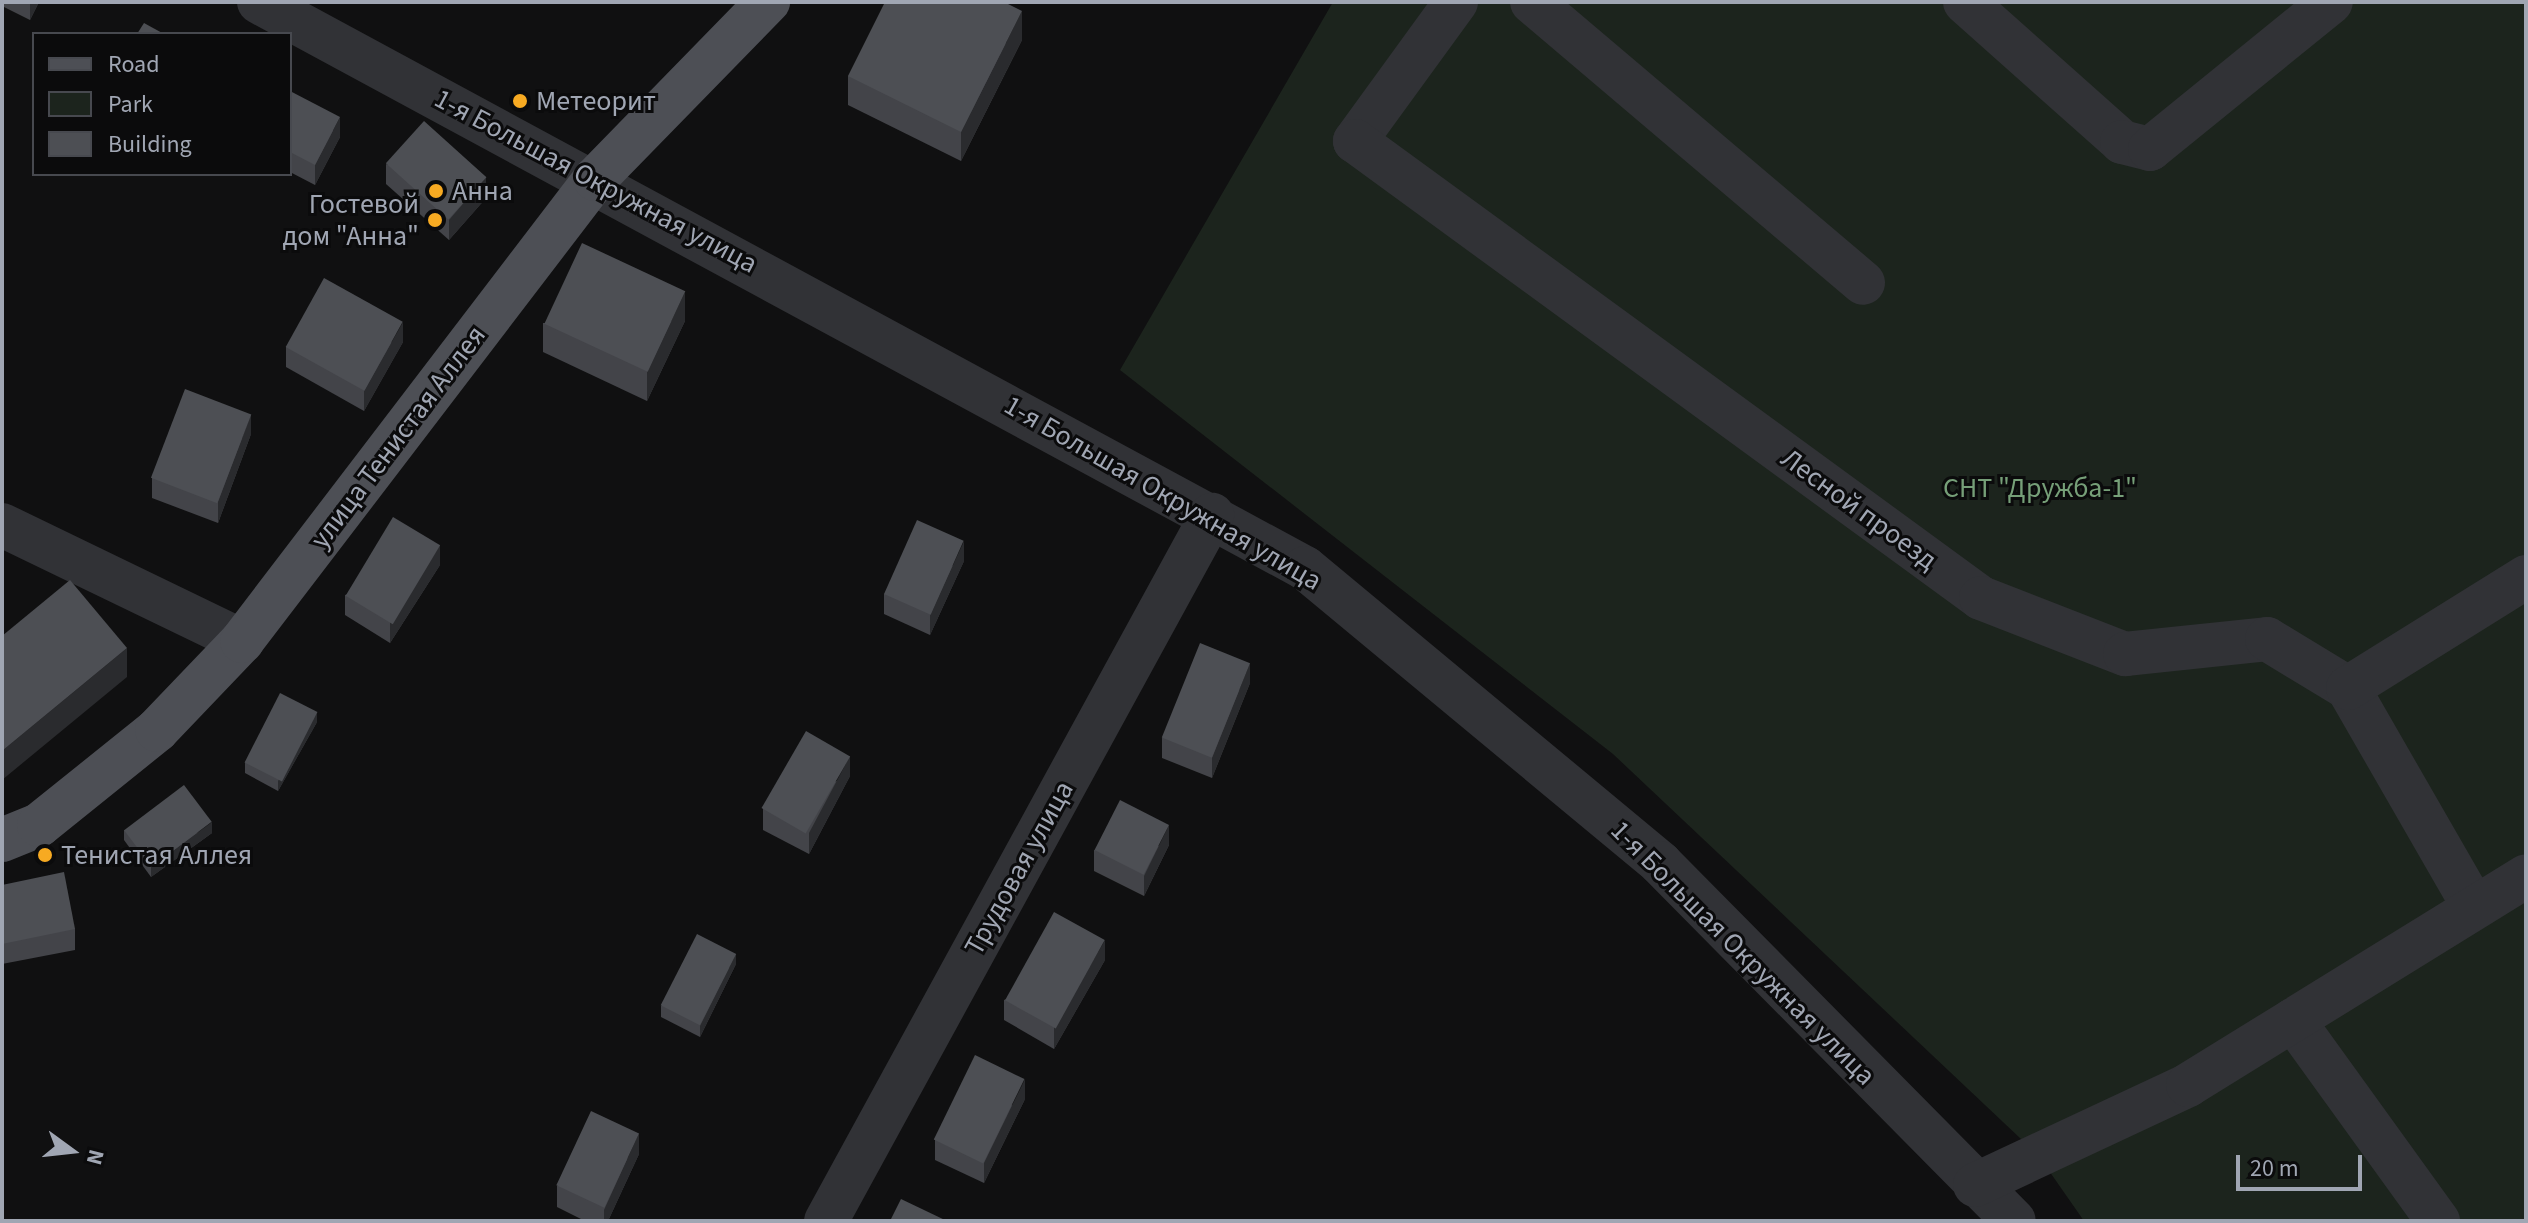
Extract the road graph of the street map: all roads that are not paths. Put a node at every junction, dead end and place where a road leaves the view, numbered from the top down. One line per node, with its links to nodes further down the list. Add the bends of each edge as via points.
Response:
1 (259, 2): 7 (street, 1-я Большая Окружная улица)
2 (768, 2): 7 (main road, улица Тенистая Аллея)
3 (1456, 2): 13 (street, Лесной проезд, via 1355,141 1981,598 2125,654 2267,639)
4 (1532, 2): 8 (street)
5 (1965, 2): 6 (street, via 2122,142 2150,149)
6 (2331, 2)
7 (595, 179): 9 (street, 1-я Большая Окружная улица); 12 (main road, улица Тенистая Аллея)
8 (1863, 283)
9 (1212, 515): 18 (street, 1-я Большая Окружная улица, via 1305,568 1660,863); 19 (street, Трудовая улица)
10 (2, 525): 12 (street)
11 (2526, 577): 13 (street)
12 (242, 641): 14 (main road, улица Тенистая Аллея, via 157,730 39,825)
13 (2348, 688): 16 (street, Лесной проезд)
14 (2, 840)
15 (2526, 876): 16 (street)
16 (2474, 907): 17 (street)
17 (2293, 1020): 18 (street, via 2188,1085); 21 (street)
18 (1975, 1185): 20 (street, 1-я Большая Окружная улица)
19 (826, 1221)
20 (2014, 1221)
21 (2438, 1221)

